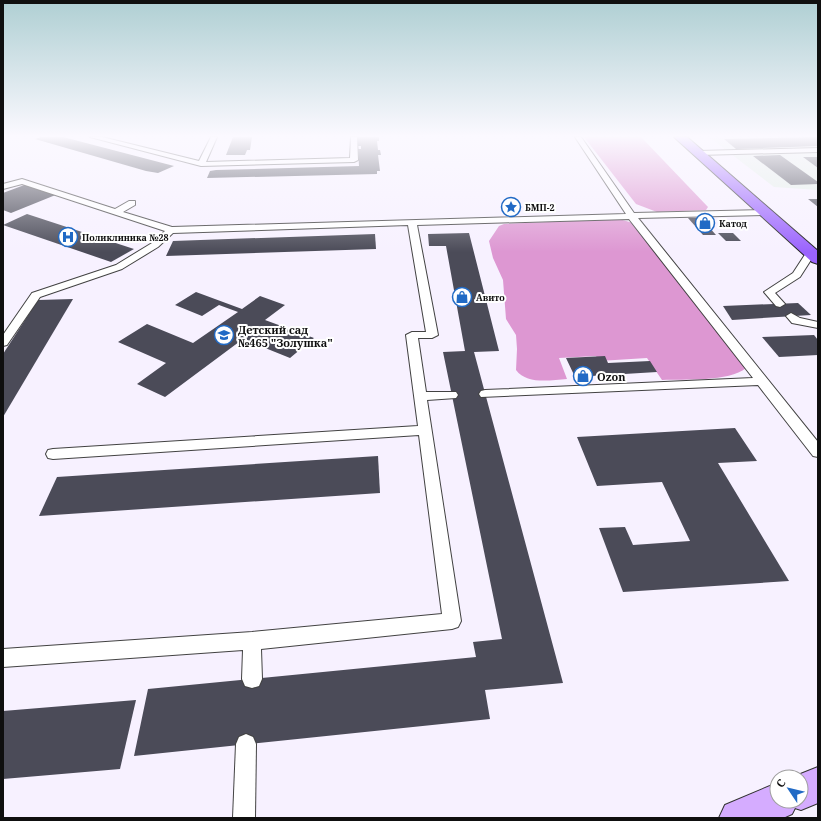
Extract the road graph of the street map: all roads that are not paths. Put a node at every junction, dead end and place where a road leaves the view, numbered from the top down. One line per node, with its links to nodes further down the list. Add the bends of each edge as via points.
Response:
1 (604, 175): 7 (lane)
2 (723, 175): 6 (main road)
3 (3, 187): 5 (lane, via 22,180)
4 (132, 203): 5 (lane)
5 (116, 212): 9 (lane)
6 (765, 212): 7 (lane); 10 (main road)
7 (631, 215): 8 (lane); 15 (lane)
8 (412, 223): 9 (lane); 18 (lane, via 432,335 412,335)
9 (171, 230): 14 (lane, via 155,245 119,266 36,295)
10 (814, 256): 11 (lane, via 797,275 769,292)
11 (780, 304)
12 (791, 316): 13 (lane, via 796,321)
13 (818, 325)
14 (3, 343)
15 (762, 381): 16 (lane); 20 (lane)
16 (485, 394)
17 (452, 395): 18 (lane)
18 (420, 396): 19 (lane)
19 (424, 430): 21 (lane); 22 (lane, via 452,621)
20 (818, 452)
21 (53, 454)
22 (252, 641): 23 (lane); 24 (lane)
23 (3, 658)
24 (252, 679)
25 (246, 744): 27 (lane)
26 (769, 805): 28 (main road)
27 (244, 818)
28 (738, 818)

